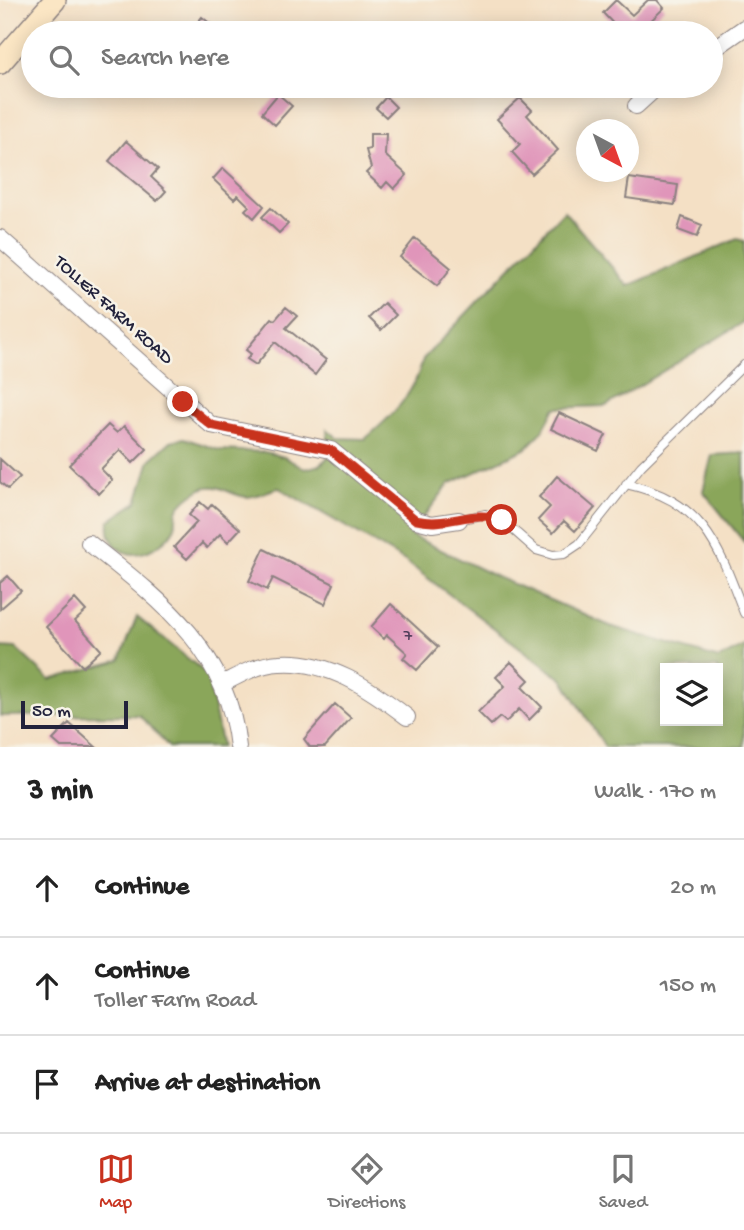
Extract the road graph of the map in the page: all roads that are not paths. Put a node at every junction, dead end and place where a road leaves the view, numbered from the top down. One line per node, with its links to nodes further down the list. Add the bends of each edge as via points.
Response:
1 (55, 0): 2 (street)
2 (36, 21)
3 (744, 29): 5 (street)
4 (21, 38): 6 (street)
5 (723, 43)
6 (0, 62)
7 (645, 98): 8 (street)
8 (636, 106)
9 (0, 238): 12 (street, TOLLER FARM ROAD, via 211,425 331,450 416,520 432,524)
10 (744, 365): 11 (lane)
11 (626, 484): 12 (lane, via 579,544 564,554 536,550 502,520 485,514); 14 (lane, via 674,503 708,530)
12 (460, 520)
13 (89, 543): 15 (street, via 168,609 203,648)
14 (744, 613)
15 (224, 683): 16 (street, via 254,668 280,662 310,666 374,691); 17 (street, via 236,721)
16 (407, 717)
17 (238, 747)

